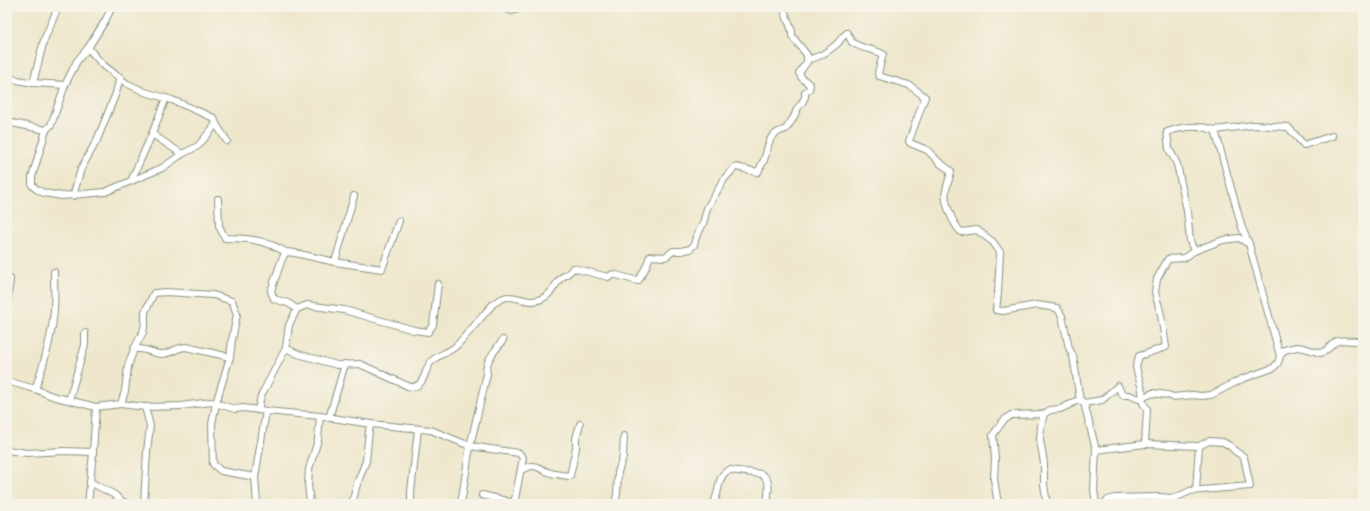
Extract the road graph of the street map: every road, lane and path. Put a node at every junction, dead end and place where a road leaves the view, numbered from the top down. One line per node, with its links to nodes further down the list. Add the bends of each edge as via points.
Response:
1 (112, 7): 6 (street)
2 (501, 7): 3 (street, via 512,10)
3 (522, 7)
4 (783, 7): 7 (street, via 792,36 807,54)
5 (56, 12): 10 (street, via 44,40)
6 (88, 48): 8 (street, via 102,64); 11 (street, via 77,61)
7 (807, 59): 42 (street, via 799,73 810,85 809,90 805,92 805,97 796,109 794,117 786,129 771,136 758,172 735,168 725,178 707,208 703,224 690,249 673,251 665,257 650,256 638,281 573,268 560,279 546,297 526,301 508,297 501,299 494,303 456,346 429,364 416,387 360,364); 47 (street, via 816,59 847,33 852,42 882,54 879,76 909,85 925,97 910,143 927,150 951,171 945,191 956,228 961,232 977,230 993,242 1000,252 996,310 1037,305 1057,308 1062,316 1073,356)
8 (120, 77): 12 (street, via 126,83 145,92); 22 (street, via 97,140 81,169)
9 (7, 78): 10 (street)
10 (33, 83): 11 (street)
11 (65, 86): 15 (street, via 54,119)
12 (166, 98): 14 (street, via 214,118); 17 (street)
13 (7, 122): 15 (street)
14 (216, 124): 19 (street); 20 (street, via 198,146)
15 (46, 130): 22 (street, via 32,185 44,192)
16 (1215, 130): 18 (street, via 1254,125 1288,127 1304,145); 26 (street, via 1242,228); 27 (street, via 1201,126 1167,132 1169,149 1177,164 1190,241)
17 (152, 134): 20 (street); 21 (street)
18 (1332, 136)
19 (227, 141)
20 (182, 154): 21 (street, via 162,168)
21 (131, 180): 22 (street, via 105,192)
22 (73, 196)
23 (354, 196): 29 (street)
24 (218, 199): 28 (street, via 219,226 225,238 247,238)
25 (399, 221): 29 (street, via 382,269)
26 (1249, 244): 27 (street, via 1239,238 1223,240); 40 (street)
27 (1194, 251): 45 (street, via 1184,258 1168,259 1157,279 1155,292 1166,348 1139,356 1136,366)
28 (286, 252): 29 (street); 34 (street, via 271,291 274,299)
29 (335, 262)
30 (54, 272): 44 (street, via 54,310 50,338)
31 (10, 279): 33 (street)
32 (438, 284): 34 (street, via 433,325 428,332 344,310 307,305)
33 (7, 303)
34 (298, 309): 38 (street, via 289,325)
35 (85, 334): 46 (street, via 85,345)
36 (503, 340): 62 (street, via 490,358 486,370)
37 (1363, 341): 40 (street, via 1339,341 1320,354 1296,347 1284,350)
38 (286, 348): 42 (street, via 337,365); 52 (street, via 261,396)
39 (134, 350): 41 (street, via 139,348 164,354 186,347); 41 (street, via 143,332 145,312 154,293 200,294 232,301 237,314); 49 (street, via 128,366)
40 (1280, 356): 45 (street, via 1273,368 1242,379 1210,395 1173,397 1153,393)
41 (230, 357): 48 (street)
42 (345, 364): 56 (street)
43 (7, 381): 44 (street)
44 (35, 389): 46 (street)
45 (1143, 398): 47 (street, via 1122,395 1118,386 1102,400); 61 (street, via 1146,409)
46 (69, 400): 50 (street)
47 (1082, 402): 54 (street, via 1078,400); 65 (street)
48 (216, 403): 51 (street); 52 (street, via 235,409); 68 (street, via 212,424 213,464 221,471)
49 (121, 404): 50 (street); 51 (street)
50 (96, 407): 66 (street)
51 (145, 407): 75 (street, via 150,426)
52 (258, 410): 53 (street)
53 (266, 411): 55 (street); 68 (street)
54 (1044, 414): 85 (street, via 1011,415 993,435 994,479); 86 (street, via 1040,440)
55 (320, 416): 56 (street); 77 (street, via 318,440 309,469)
56 (329, 418): 57 (street)
57 (371, 424): 59 (street); 78 (street, via 366,461)
58 (580, 424): 67 (street, via 570,476 551,473 532,465)
59 (418, 429): 62 (street, via 431,430); 79 (street)
60 (624, 436): 82 (street)
61 (1144, 444): 63 (street); 65 (street)
62 (470, 446): 67 (street, via 519,453 523,458); 80 (street)
63 (1199, 446): 70 (street); 70 (street, via 1209,441 1223,442 1230,446 1244,457 1250,486)
64 (7, 450): 66 (street, via 27,453)
65 (1096, 450): 87 (street)
66 (93, 452): 69 (street)
67 (521, 470): 81 (street)
68 (256, 477): 76 (street)
69 (90, 482): 73 (street); 74 (street)
70 (1196, 490): 72 (street, via 1175,498)
71 (482, 495): 81 (street)
72 (1147, 501): 88 (street, via 1115,498)
73 (88, 504)
74 (130, 504)
75 (144, 504)
76 (257, 504)
77 (310, 504)
78 (352, 504)
79 (411, 504)
80 (461, 504)
81 (514, 504)
82 (615, 504)
83 (715, 504): 84 (street, via 723,474 730,470 765,476 769,485)
84 (767, 504)
85 (998, 504)
86 (1047, 504)
87 (1096, 504)
88 (1103, 504)

